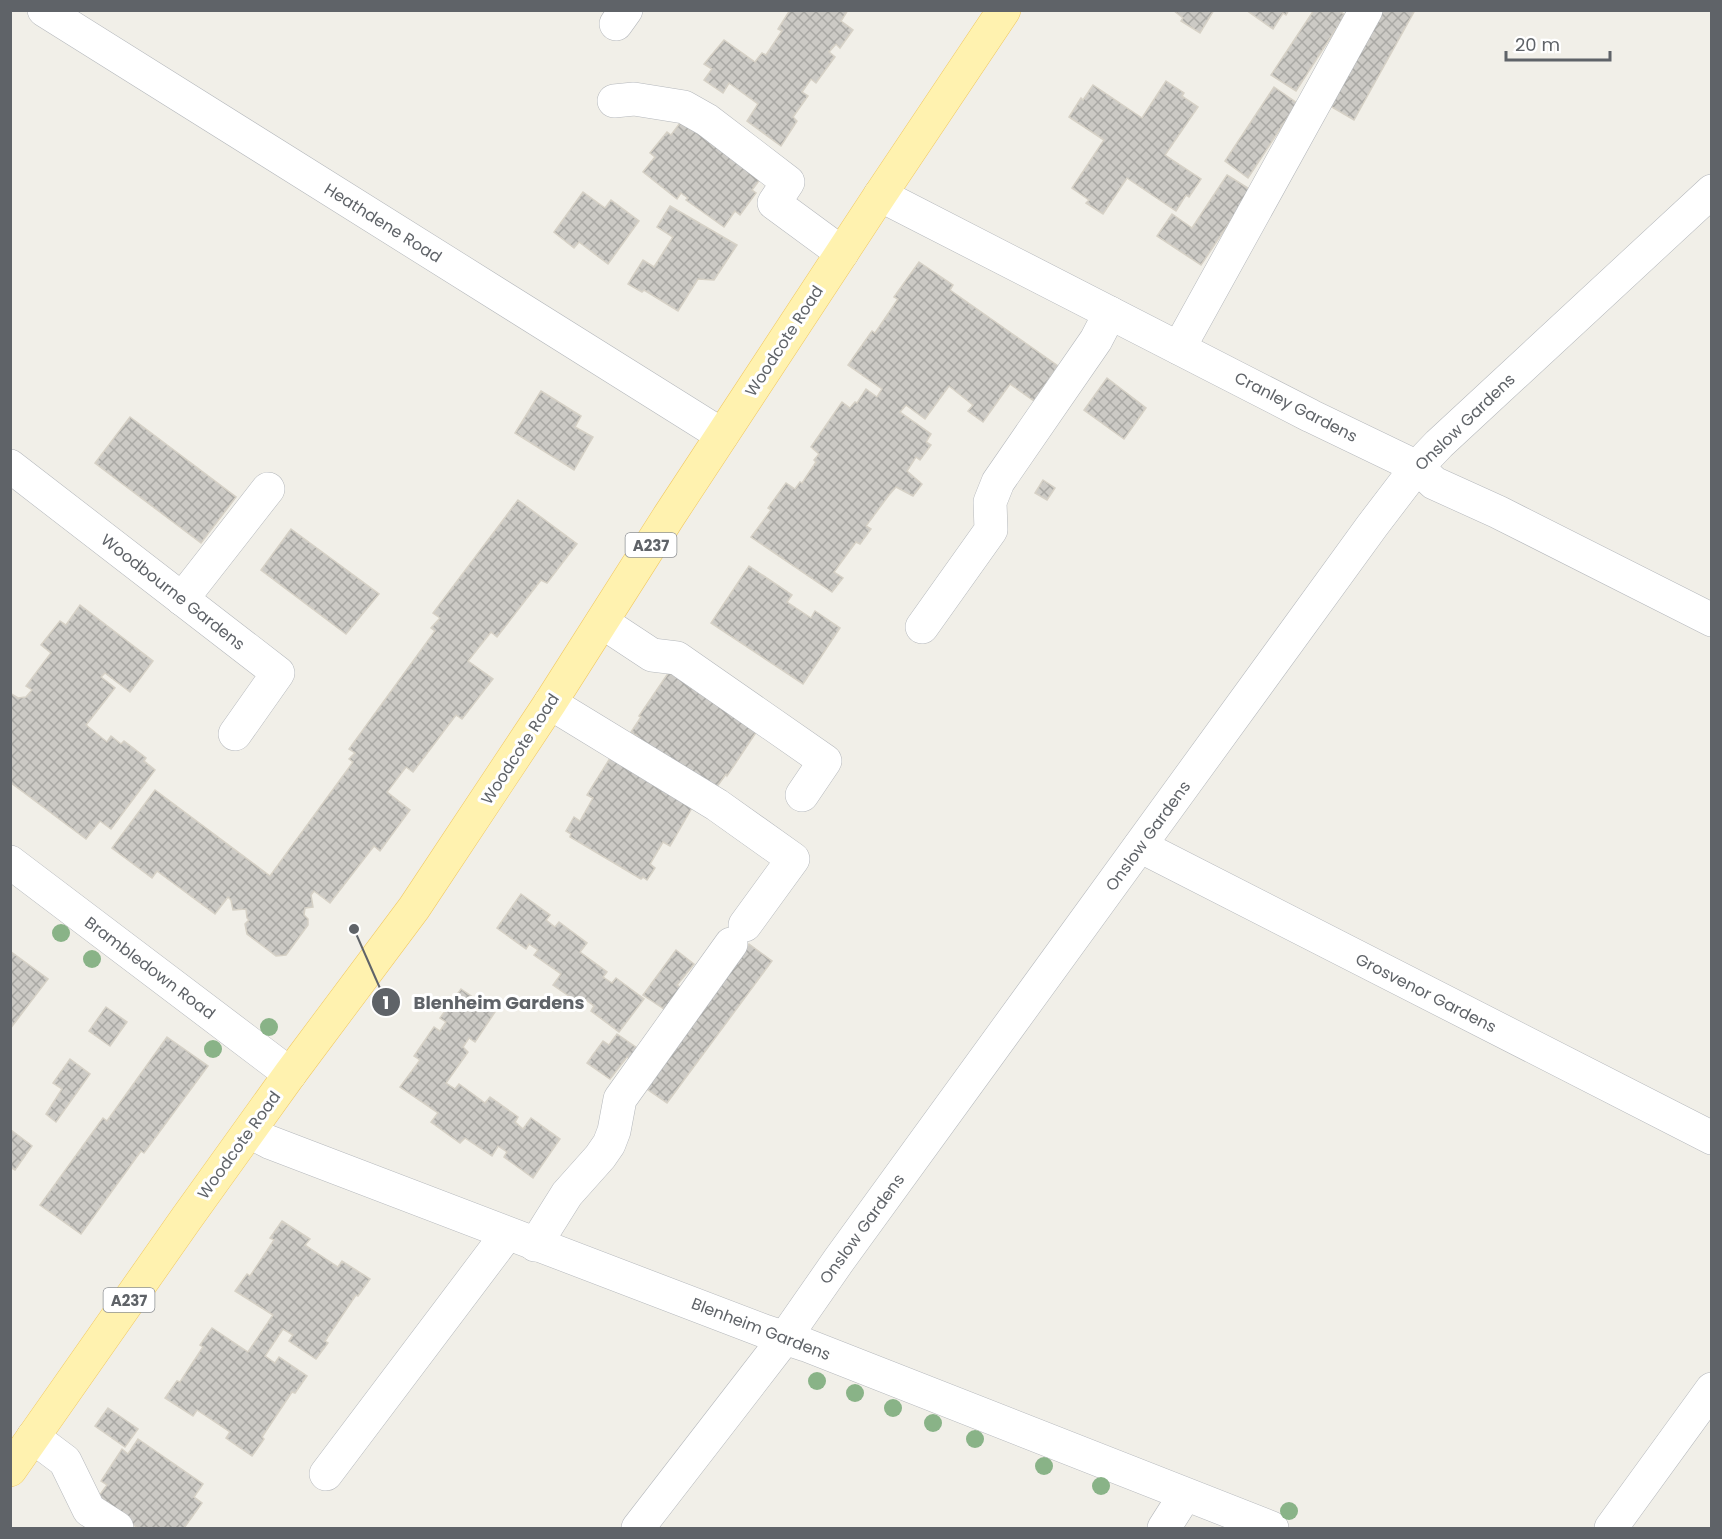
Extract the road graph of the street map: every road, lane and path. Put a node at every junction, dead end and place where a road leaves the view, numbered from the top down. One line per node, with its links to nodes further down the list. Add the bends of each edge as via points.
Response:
1 (44, 10): 10 (street, Heathdene Road)
2 (1004, 10): 6 (main road, Woodcote Road / A237)
3 (1366, 10): 9 (street)
4 (614, 101): 7 (street, via 667,103 707,120 788,182 774,203)
5 (1712, 190): 12 (street, Onslow Gardens)
6 (880, 195): 7 (main road, Woodcote Road / A237); 8 (street, Cranley Gardens)
7 (842, 254): 10 (main road, Woodcote Road / A237)
8 (1110, 314): 9 (street, Cranley Gardens); 17 (street, via 998,482 990,502 991,530)
9 (1179, 348): 12 (street, Cranley Gardens)
10 (722, 435): 16 (main road, Woodcote Road / A237)
11 (10, 466): 14 (street, Woodbourne Gardens)
12 (1417, 467): 15 (street, Cranley Gardens, via 1434,483); 21 (street, Onslow Gardens)
13 (268, 489): 14 (street)
14 (182, 599): 19 (street, Woodbourne Gardens, via 278,673)
15 (1712, 620)
16 (602, 621): 18 (main road, Woodcote Road / A237); 20 (street, via 652,656 677,658 825,761)
17 (922, 627)
18 (550, 703): 23 (main road, Woodcote Road / A237, via 414,908); 26 (street, via 717,805 793,860 620,1099 614,1131 600,1157)
19 (235, 734)
20 (802, 795)
21 (1140, 846): 25 (street, Grosvenor Gardens); 27 (street, Onslow Gardens)
22 (10, 862): 23 (street, Brambledown Road)
23 (290, 1074): 24 (main road, Woodcote Road / A237)
24 (250, 1131): 26 (street, Blenheim Gardens, via 269,1142); 29 (main road, Woodcote Road / A237)
25 (1712, 1138)
26 (521, 1239): 27 (street, Blenheim Gardens); 31 (street)
27 (784, 1338): 32 (street, Blenheim Gardens); 34 (street, Onslow Gardens)
28 (1712, 1389): 37 (street)
29 (33, 1437): 30 (main road, Woodcote Road / A237); 33 (street, via 65,1461 89,1510)
30 (10, 1470)
31 (326, 1474)
32 (1185, 1495): 35 (street); 36 (street, Blenheim Gardens)
33 (117, 1528)
34 (638, 1528)
35 (1164, 1528)
36 (1272, 1528)
37 (1611, 1528)

